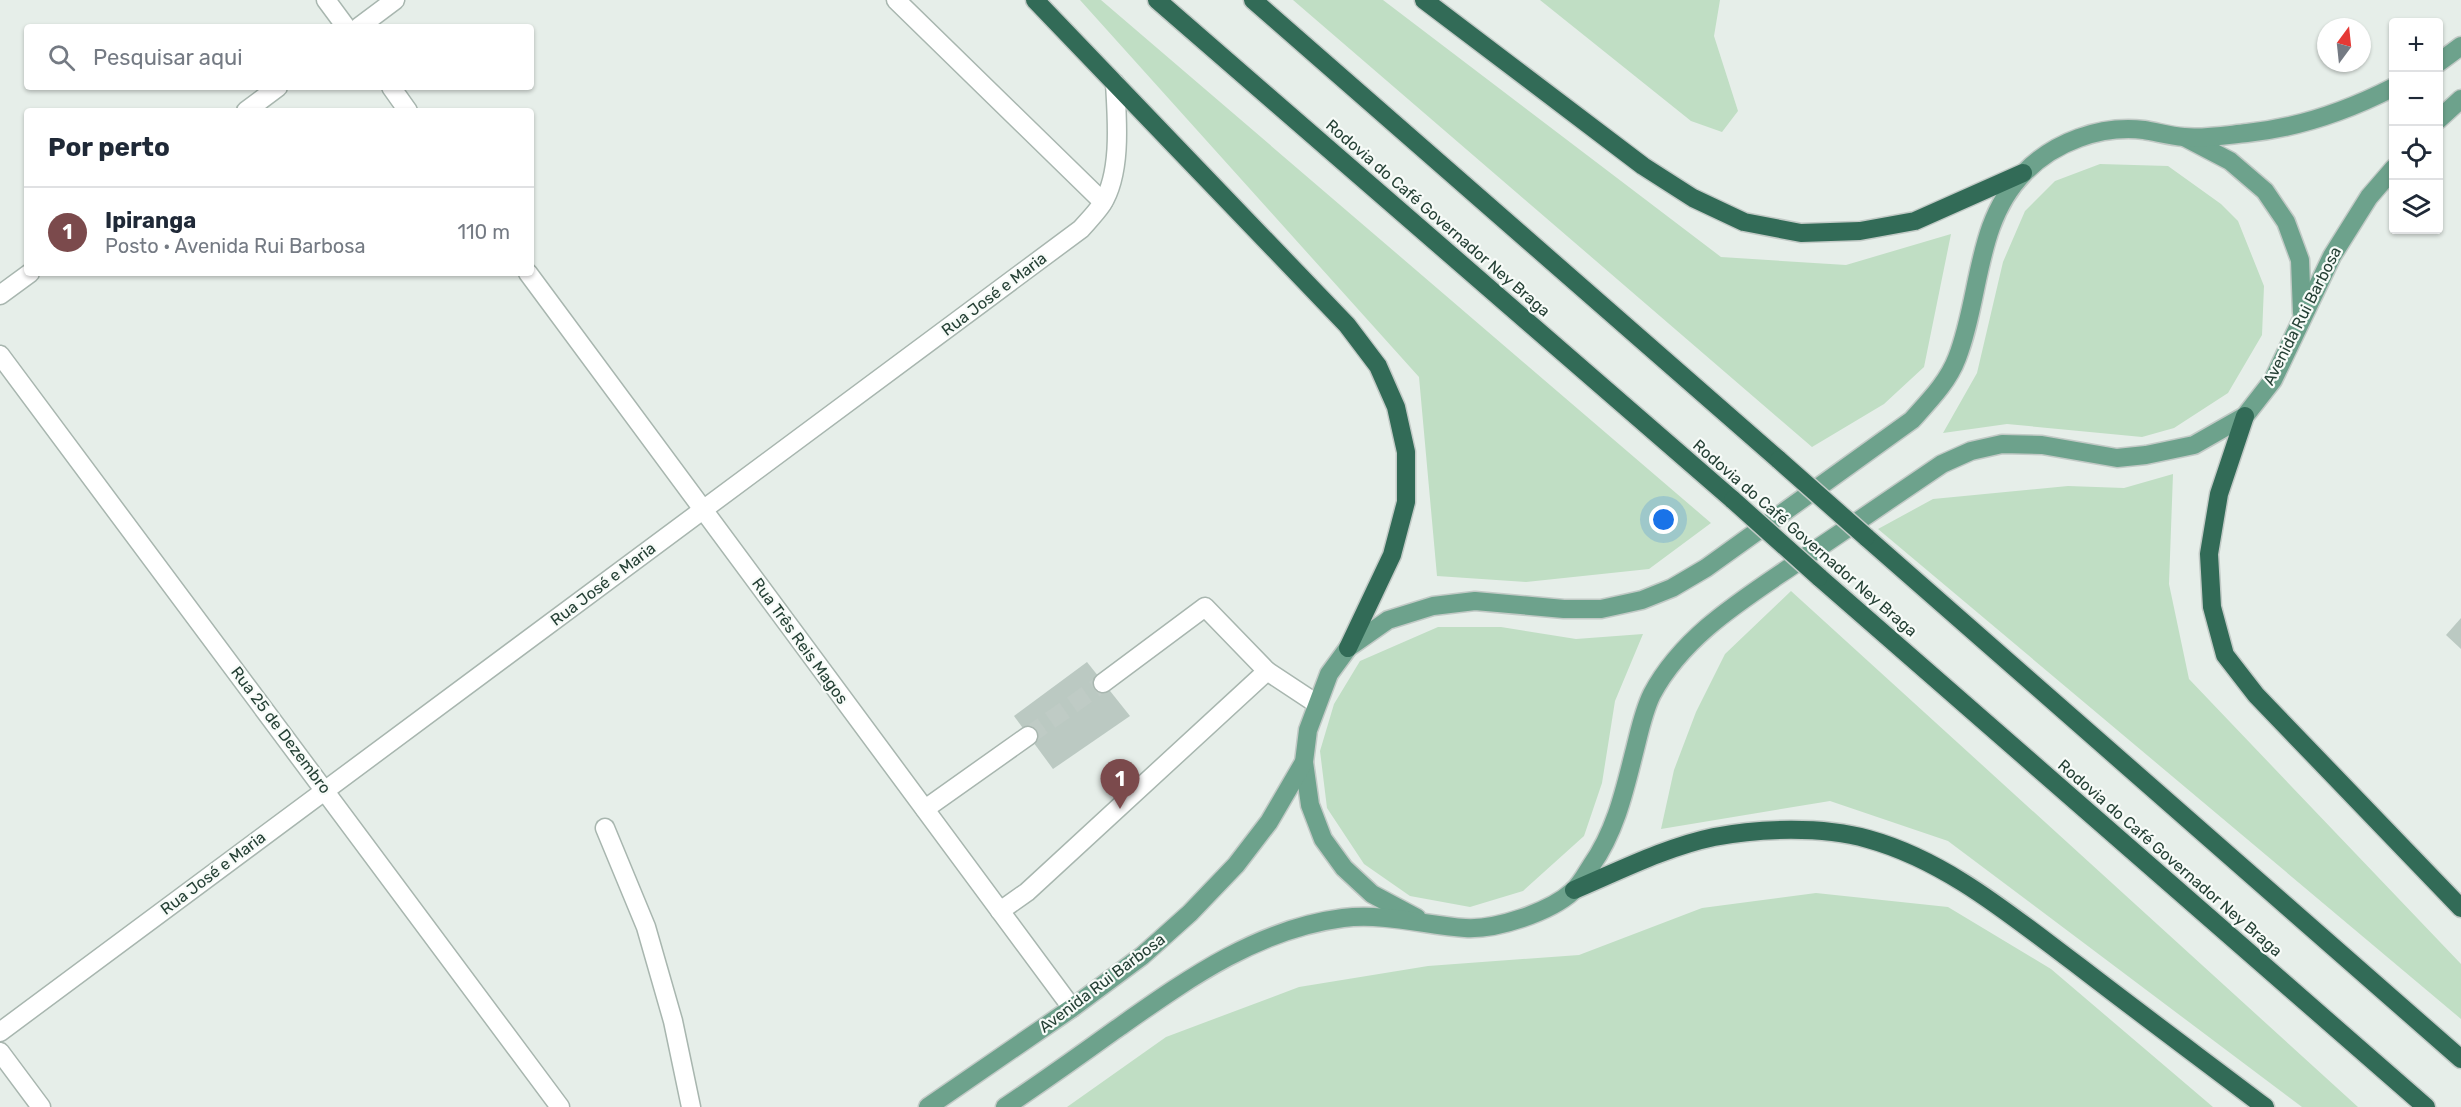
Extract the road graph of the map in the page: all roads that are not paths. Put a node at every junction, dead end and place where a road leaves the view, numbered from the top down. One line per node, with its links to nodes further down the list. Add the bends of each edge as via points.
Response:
1 (326, 0): 8 (street)
2 (395, 0): 9 (street)
3 (896, 0): 23 (street)
4 (1035, 0): 12 (highway)
5 (1157, 0): 54 (highway, Rodovia do Café Governador Ney Braga, bridge)
6 (1253, 0): 47 (highway, bridge)
7 (1424, 0): 21 (highway, via 1643,166 1693,198 1744,222 1801,233 1860,231 1915,221)
8 (344, 24)
9 (363, 24)
10 (2461, 46): 11 (main road)
11 (2443, 60)
12 (1115, 83): 23 (street, Rua José e Maria, via 1115,167); 31 (highway, via 1347,325 1378,366 1396,407 1406,452 1406,502 1392,555)
13 (274, 90): 17 (street)
14 (393, 90): 18 (street)
15 (2389, 90): 20 (main road, Avenida Rui Barbosa, via 2314,120 2250,133)
16 (2461, 99): 19 (main road)
17 (250, 108)
18 (406, 108)
19 (2443, 116)
20 (2185, 137): 21 (main road, Avenida Rui Barbosa, via 2141,130 2096,132 2052,150); 27 (main road, via 2230,161 2265,191 2286,222 2300,260)
21 (2023, 173): 31 (main road, Avenida Rui Barbosa, via 1994,215 1969,320 1956,360 1937,392 1912,420 1706,568 1642,600 1601,609 1475,601 1432,606 1388,620)
22 (2389, 174): 27 (main road, Avenida Rui Barbosa, via 2369,197 2332,256)
23 (1103, 202): 30 (street, Rua José e Maria, via 1081,229)
24 (26, 276): 26 (street)
25 (530, 276): 30 (street, Rua Três Reis Magos)
26 (0, 295)
27 (2302, 318): 29 (main road, Avenida Rui Barbosa, via 2273,380)
28 (0, 355): 37 (street, Rua 25 de Dezembro)
29 (2245, 416): 40 (main road, Avenida Rui Barbosa, via 2194,445 2146,455 2117,458 2042,445 2002,444 1971,451 1942,464 1732,608 1695,637 1651,696 1621,806 1603,850); 41 (highway, via 2219,494 2210,554 2212,607 2225,655 2256,695)
30 (703, 510): 37 (street, Rua José e Maria); 38 (street, Rua Três Reis Magos)
31 (1348, 648): 34 (main road, Avenida Rui Barbosa, via 1329,674)
32 (1267, 671): 33 (street, via 1205,607); 34 (street); 42 (street, via 1027,892)
33 (1103, 683)
34 (1317, 704): 36 (main road, Avenida Rui Barbosa, via 1308,730)
35 (1028, 735): 38 (street)
36 (1304, 762): 43 (main road, via 1313,813 1323,839 1344,868 1372,894); 44 (main road, Avenida Rui Barbosa, via 1269,822 1236,865 1142,956)
37 (326, 790): 45 (street, Rua José e Maria); 49 (street, Rua 25 de Dezembro)
38 (925, 809): 42 (street, Rua Três Reis Magos)
39 (605, 828): 50 (street, via 646,927)
40 (1574, 890): 43 (main road, Avenida Rui Barbosa, via 1546,909 1511,922 1468,928); 53 (highway, via 1653,856 1713,838 1761,831 1812,831 1867,838 1935,865 1993,901)
41 (2461, 908)
42 (1000, 910): 44 (street, Rua Três Reis Magos)
43 (1424, 921): 52 (main road, Avenida Rui Barbosa, via 1346,917 1301,926 1257,942 1177,986)
44 (1072, 1008): 51 (main road, Avenida Rui Barbosa)
45 (0, 1032)
46 (0, 1053): 48 (street)
47 (2461, 1059)
48 (41, 1107)
49 (560, 1107)
50 (692, 1107)
51 (928, 1107)
52 (1005, 1107)
53 (2265, 1107)
54 (2426, 1107)

